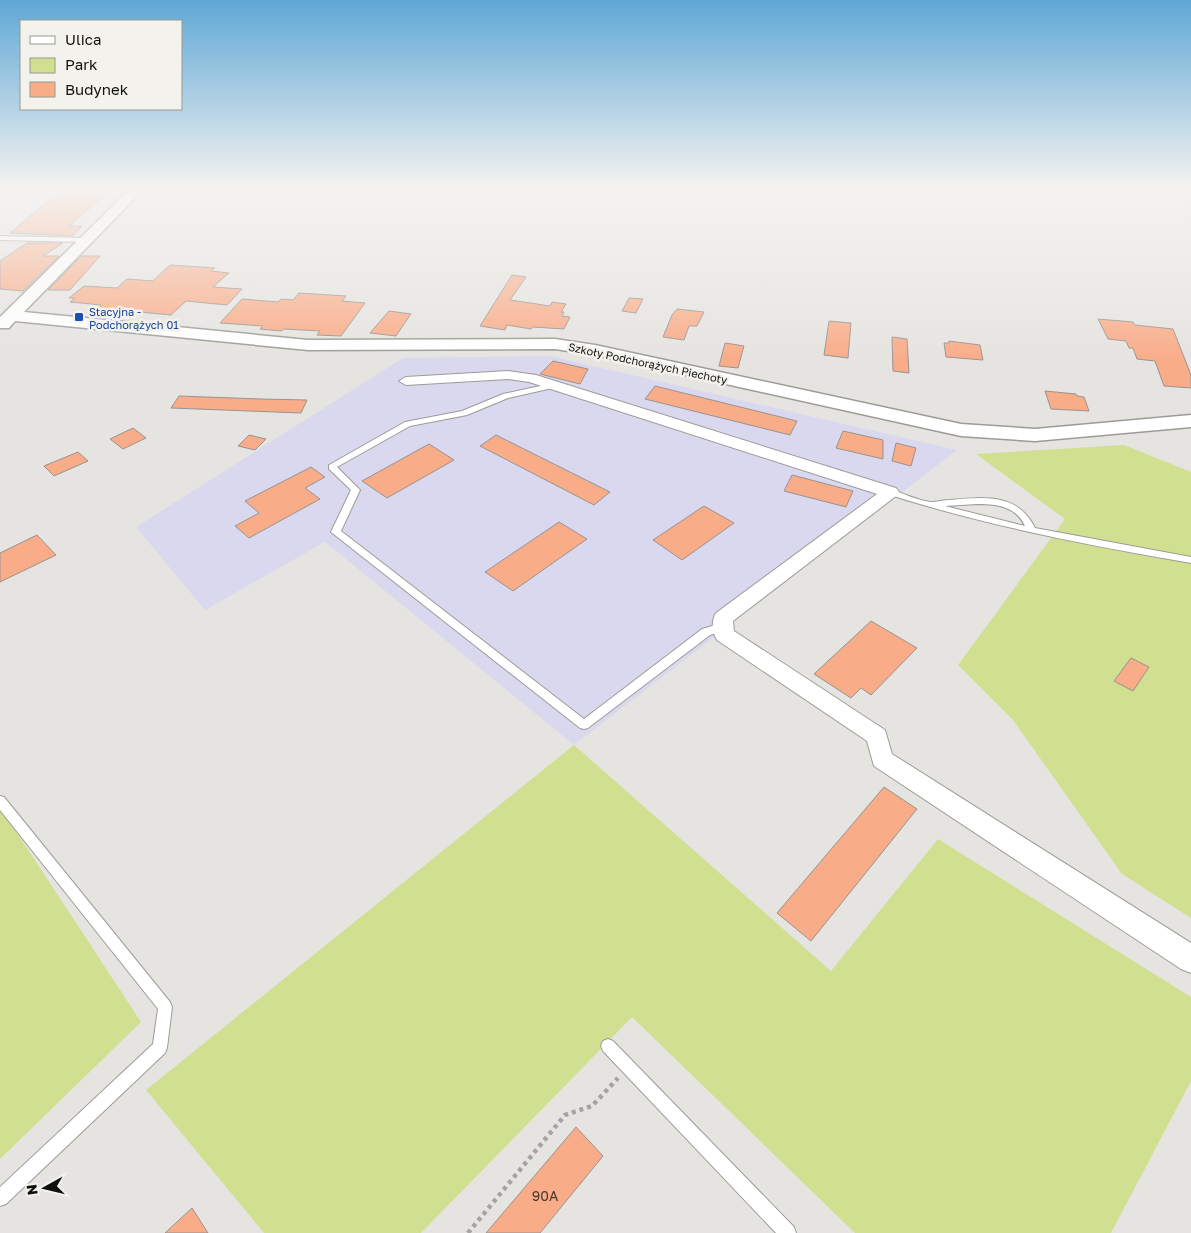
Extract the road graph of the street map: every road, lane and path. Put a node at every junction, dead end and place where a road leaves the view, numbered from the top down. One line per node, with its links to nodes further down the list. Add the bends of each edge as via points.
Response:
1 (79, 247): 2 (street)
2 (4, 320): 5 (street, Szkoły Podchorążych Piechoty, via 308,344 555,344 595,350 932,426 1002,434 1035,435)
3 (406, 381): 4 (street, via 508,375)
4 (554, 385): 6 (street); 10 (lane, via 506,396 464,413 408,424 332,467 356,490 336,532 584,725 706,632)
5 (1191, 421)
6 (890, 492): 7 (lane); 10 (street, via 723,618)
7 (934, 504): 8 (lane, via 950,511); 8 (lane, via 980,499 1014,506 1029,520)
8 (1032, 530): 9 (lane)
9 (1191, 560)
10 (723, 627): 12 (street, via 724,635 877,736 882,759)
11 (0, 801): 15 (lane, via 165,1007 160,1048)
12 (1191, 959)
13 (608, 1046): 14 (lane)
14 (628, 1068): 16 (path, via 592,1106 565,1115); 17 (lane)
15 (0, 1198)
16 (468, 1233)
17 (788, 1233)

